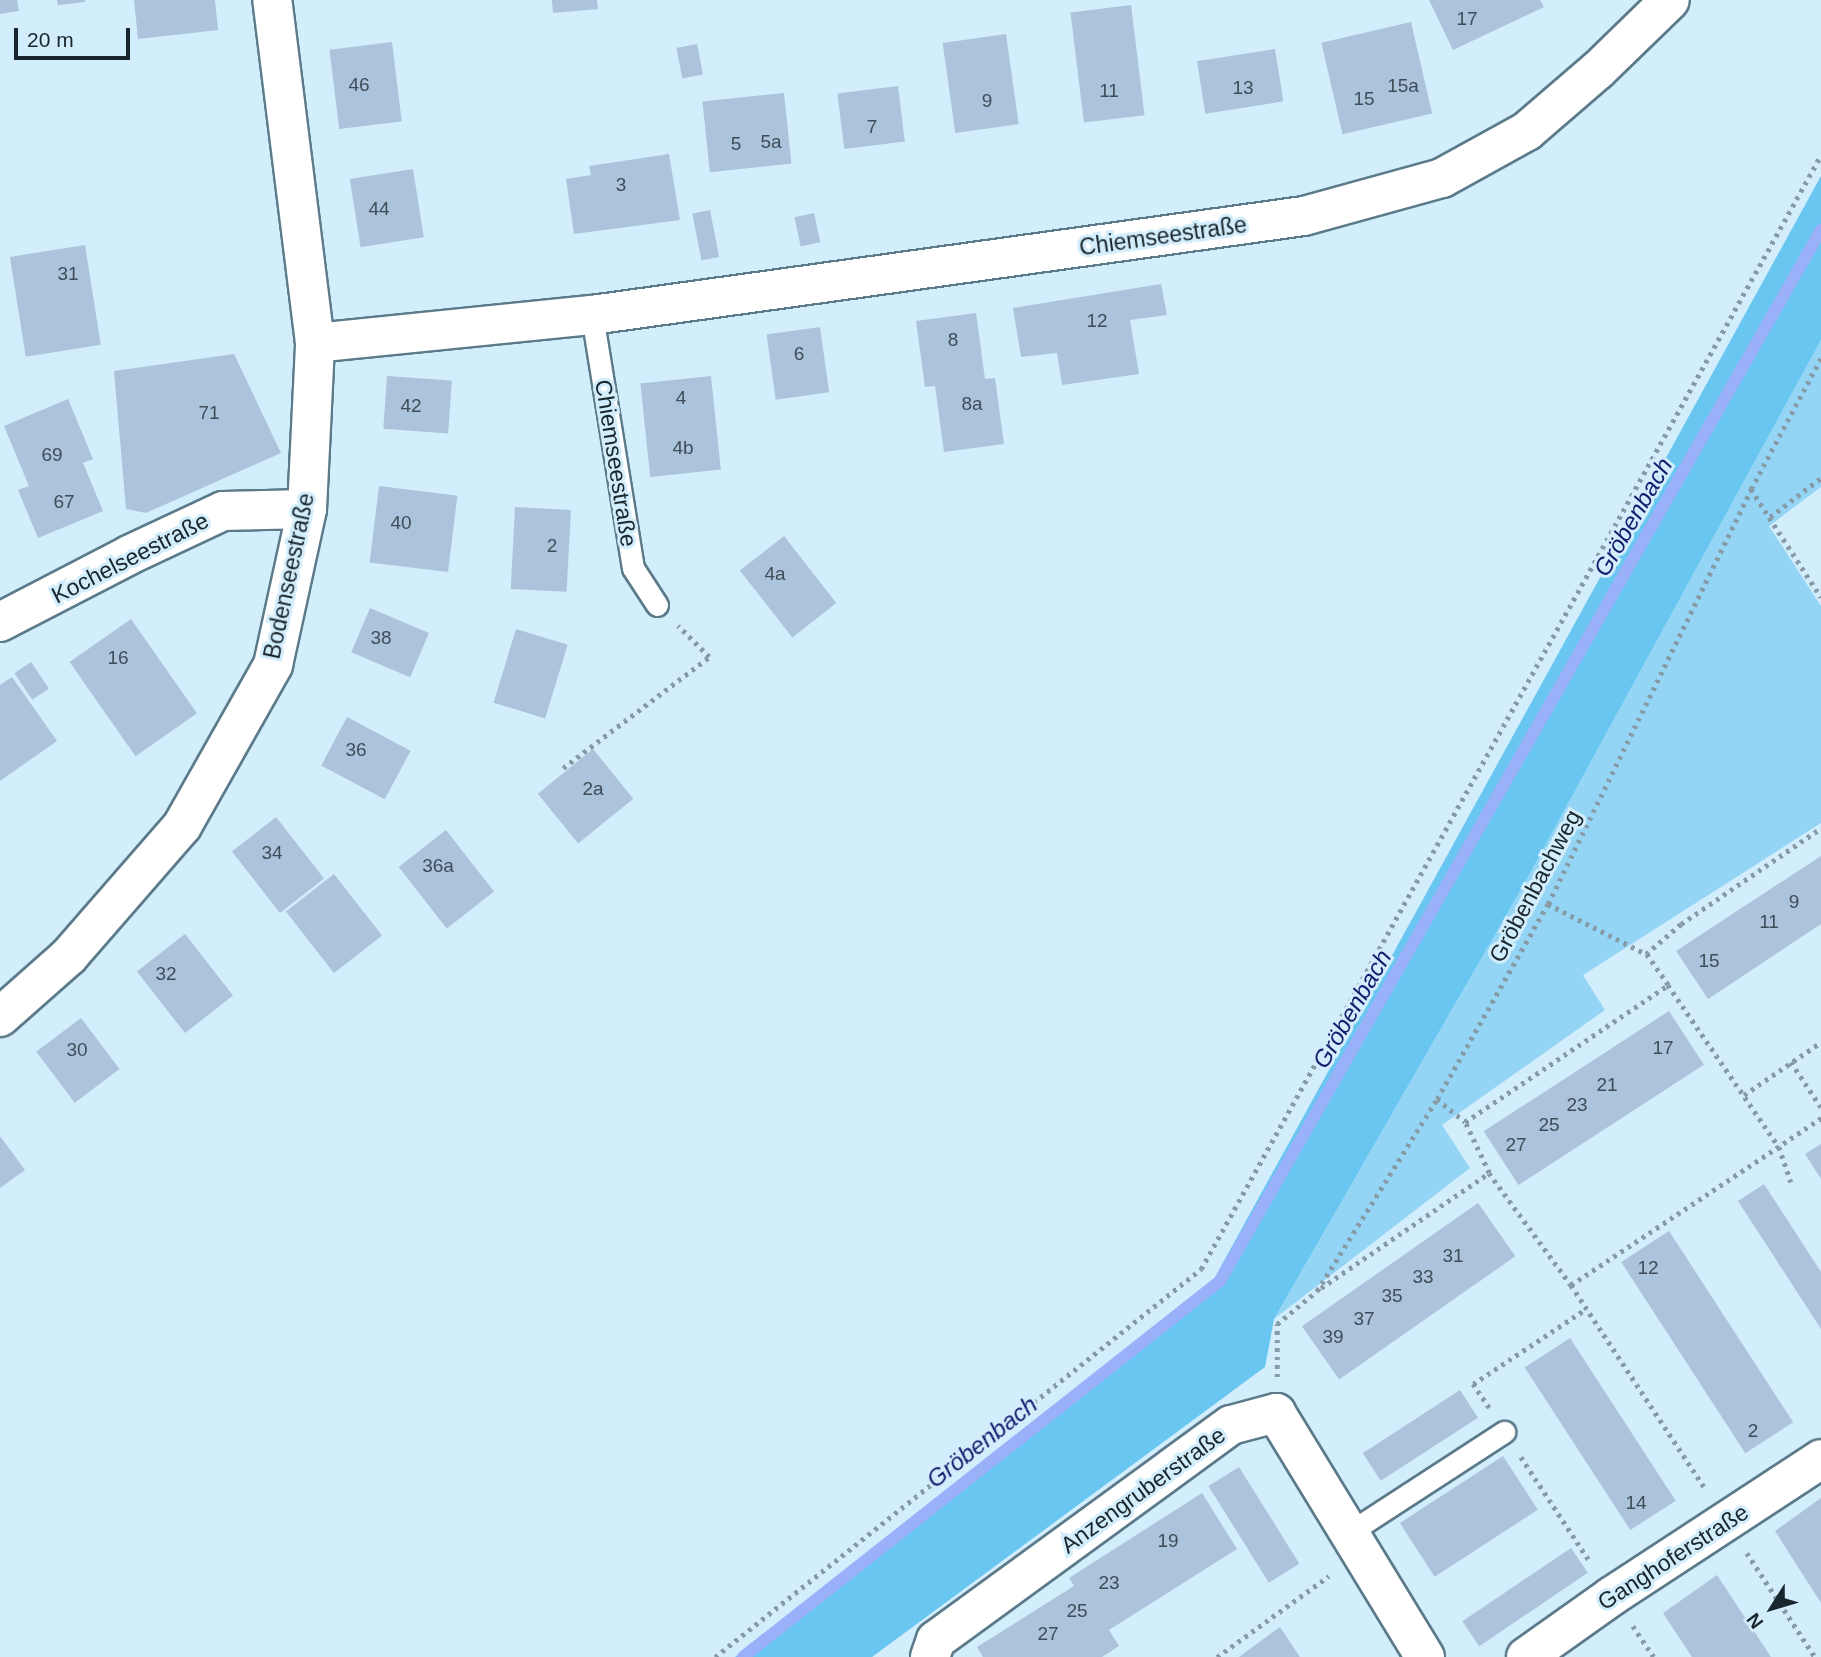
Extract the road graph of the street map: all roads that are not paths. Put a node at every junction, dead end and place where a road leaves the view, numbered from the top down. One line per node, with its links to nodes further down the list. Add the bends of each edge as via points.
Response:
1 (272, 0): 4 (street, Bodenseestraße)
2 (1670, 0): 3 (street, Chiemseestraße, via 1527,131 1442,178 1304,216)
3 (592, 315): 4 (street, Chiemseestraße); 6 (lane, Chiemseestraße, via 633,568)
4 (315, 343): 5 (street, Bodenseestraße)
5 (307, 509): 7 (street, Kochelseestraße, via 223,511); 8 (street, Bodenseestraße, via 273,665 182,826 69,956)
6 (657, 605)
7 (0, 622)
8 (0, 1017)
9 (1504, 1432): 11 (lane)
10 (1821, 1459): 14 (street, Ganghoferstraße)
11 (1356, 1542): 12 (street, Anzengruberstraße, via 1276,1413 1231,1425 936,1640); 13 (street)
12 (930, 1657)
13 (1425, 1657)
14 (1526, 1657)

